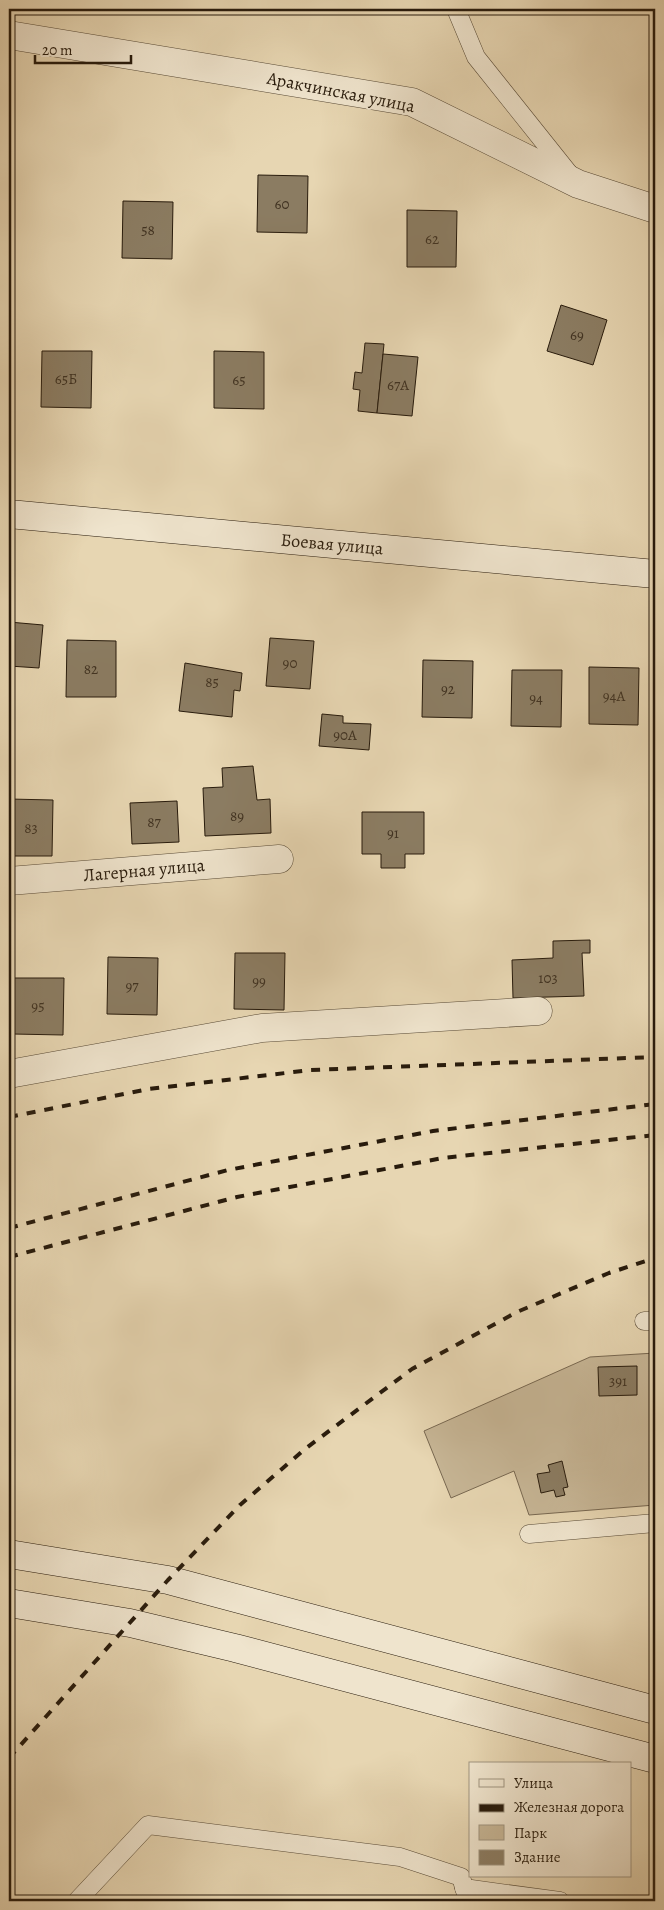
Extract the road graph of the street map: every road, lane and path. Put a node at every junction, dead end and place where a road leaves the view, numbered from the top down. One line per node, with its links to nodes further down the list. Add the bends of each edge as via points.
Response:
1 (456, 9): 3 (lane, via 476,57)
2 (9, 35): 3 (main road, Аракчинская улица, via 412,102)
3 (578, 184): 4 (main road, Аракчинская улица)
4 (655, 209)
5 (9, 514): 6 (main road, Боевая улица)
6 (655, 574)
7 (279, 859): 8 (main road, Лагерная улица)
8 (9, 881)
9 (538, 1011): 10 (main road, via 262,1028)
10 (9, 1074)
11 (655, 1523): 12 (lane)
12 (529, 1534)
13 (9, 1554): 15 (main road, via 168,1580)
14 (9, 1603): 16 (main road, via 130,1623 197,1639)
15 (655, 1710)
16 (655, 1759)
17 (466, 1895): 18 (lane, via 461,1877 400,1858 148,1825); 19 (lane)
18 (77, 1901)
19 (560, 1901)

